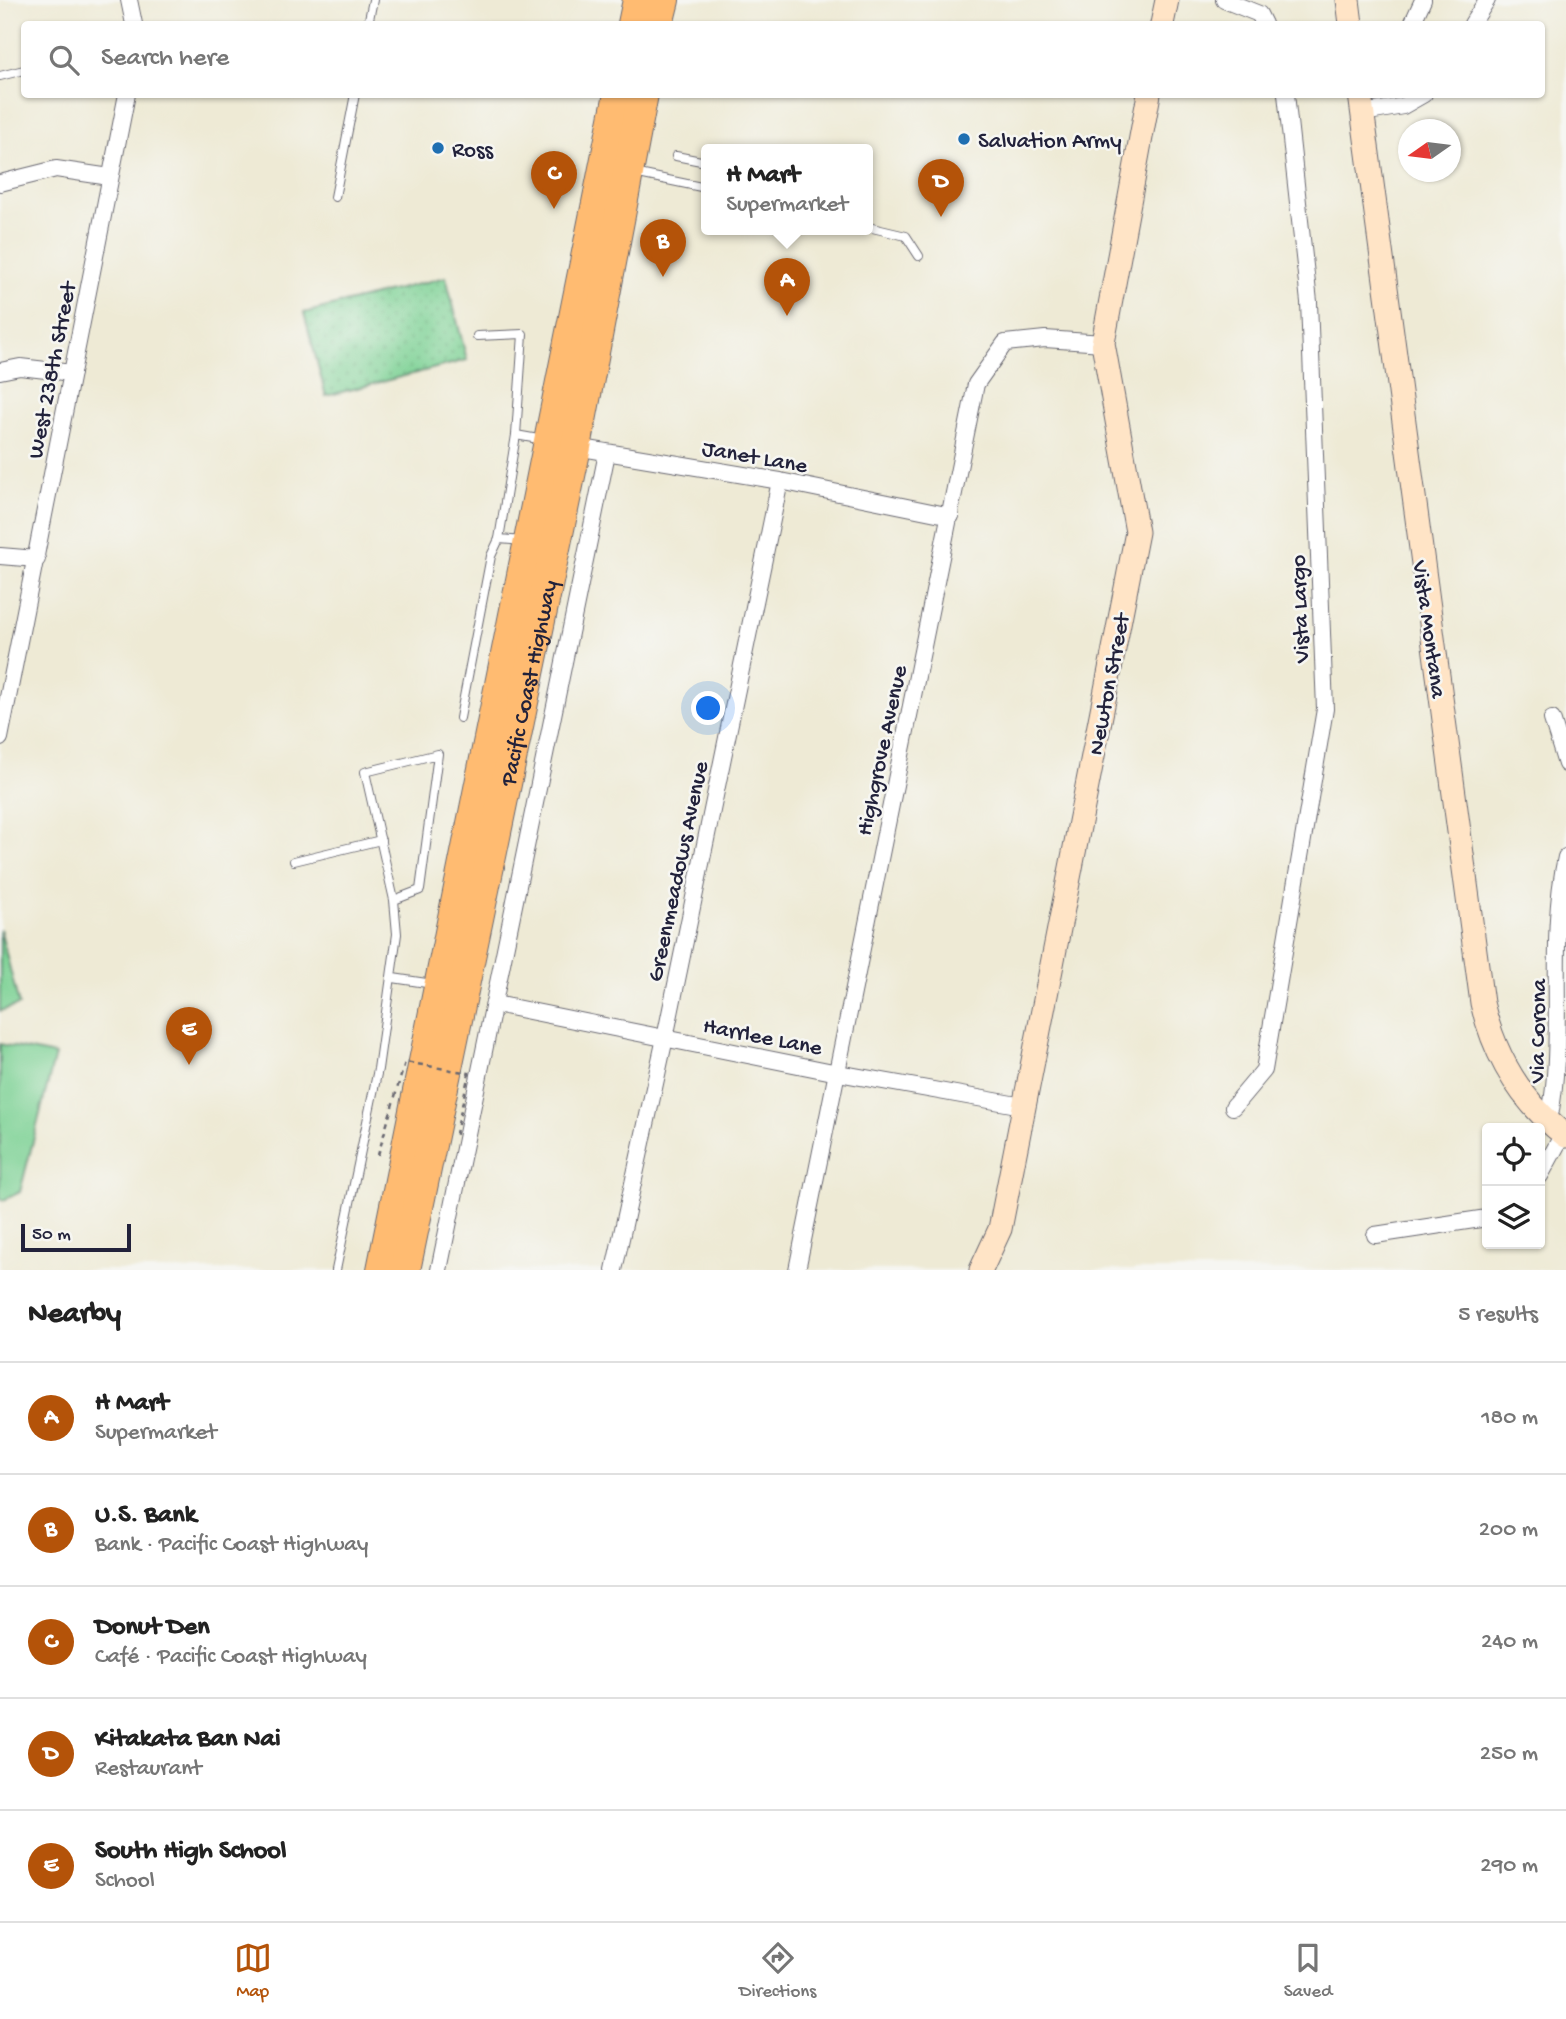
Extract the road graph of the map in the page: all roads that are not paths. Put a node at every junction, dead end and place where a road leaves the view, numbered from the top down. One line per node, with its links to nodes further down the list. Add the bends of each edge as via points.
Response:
1 (129, 0): 10 (street)
2 (373, 0): 11 (lane)
3 (638, 0): 12 (highway)
4 (664, 0): 13 (highway)
5 (1167, 0): 14 (street)
6 (1224, 0): 15 (street, via 1259,14)
7 (1348, 0): 16 (street)
8 (1423, 0): 17 (street)
9 (1487, 0): 18 (street)
10 (133, 21)
11 (369, 21)
12 (634, 21)
13 (659, 21)
14 (1163, 21)
15 (1262, 21)
16 (1351, 21)
17 (1413, 21)
18 (1474, 21)
19 (21, 71): 20 (lane)
20 (0, 76)
21 (126, 98): 32 (street, West 238th Street)
22 (354, 98): 35 (lane)
23 (618, 98): 31 (highway, Pacific Coast Highway)
24 (642, 98): 31 (highway, Pacific Coast Highway)
25 (1148, 98): 39 (street, Newton Street)
26 (1286, 98): 65 (street, Vista Largo, via 1309,302 1325,709 1264,1070)
27 (1417, 98): 28 (street, via 1403,106)
28 (1362, 104): 66 (street, Vista Montana, via 1482,1003 1498,1055 1515,1084)
29 (676, 156): 30 (lane)
30 (701, 161)
31 (615, 170): 34 (lane); 43 (highway, Pacific Coast Highway); 43 (highway, Pacific Coast Highway, via 603,330)
32 (110, 177): 33 (street, via 56,169); 41 (street, West 238th Street)
33 (0, 183)
34 (701, 187)
35 (335, 197)
36 (873, 229): 37 (lane, via 906,236)
37 (919, 256)
38 (477, 336): 42 (lane, via 523,334)
39 (1103, 343): 46 (street, Highgrove Avenue, via 1045,339 1005,343 976,384); 64 (street, Newton Street, via 1137,532)
40 (0, 371): 41 (street, via 20,367)
41 (72, 373): 50 (street, West 238th Street)
42 (516, 435): 43 (lane); 47 (lane)
43 (563, 444): 44 (street, Janet Lane); 48 (highway, Pacific Coast Highway); 72 (highway, Pacific Coast Highway)
44 (607, 453): 45 (street, Janet Lane); 61 (street)
45 (780, 481): 46 (street, Janet Lane); 62 (street, Greenmeadows Avenue)
46 (951, 516): 63 (street, Highgrove Avenue)
47 (499, 539): 48 (lane); 51 (lane, via 491,556)
48 (530, 542): 60 (highway, Pacific Coast Highway)
49 (0, 556): 50 (street)
50 (37, 559): 53 (street, West 238th Street)
51 (460, 718)
52 (1552, 719): 54 (street)
53 (1, 737)
54 (1566, 764)
55 (381, 840): 57 (lane); 58 (lane); 58 (lane, via 365,772 439,754 420,890)
56 (1566, 857): 66 (street, Via Corona, via 1560,893)
57 (294, 861)
58 (394, 900): 59 (lane)
59 (393, 978): 60 (lane); 70 (lane, via 363,1152)
60 (439, 984): 71 (highway, Pacific Coast Highway)
61 (495, 1004): 62 (street, Harrlee Lane); 73 (street)
62 (665, 1038): 63 (street, Harrlee Lane); 74 (street, Greenmeadows Avenue)
63 (838, 1073): 64 (street, Harrlee Lane); 75 (street, Highgrove Avenue)
64 (1023, 1106): 76 (street, Newton Street, via 1000,1229)
65 (1233, 1107)
66 (1559, 1130): 67 (street, Via Corona)
67 (1545, 1164)
68 (1482, 1219): 69 (street)
69 (1375, 1235)
70 (336, 1270)
71 (382, 1270)
72 (405, 1270)
73 (439, 1270)
74 (614, 1270)
75 (797, 1270)
76 (981, 1270)

